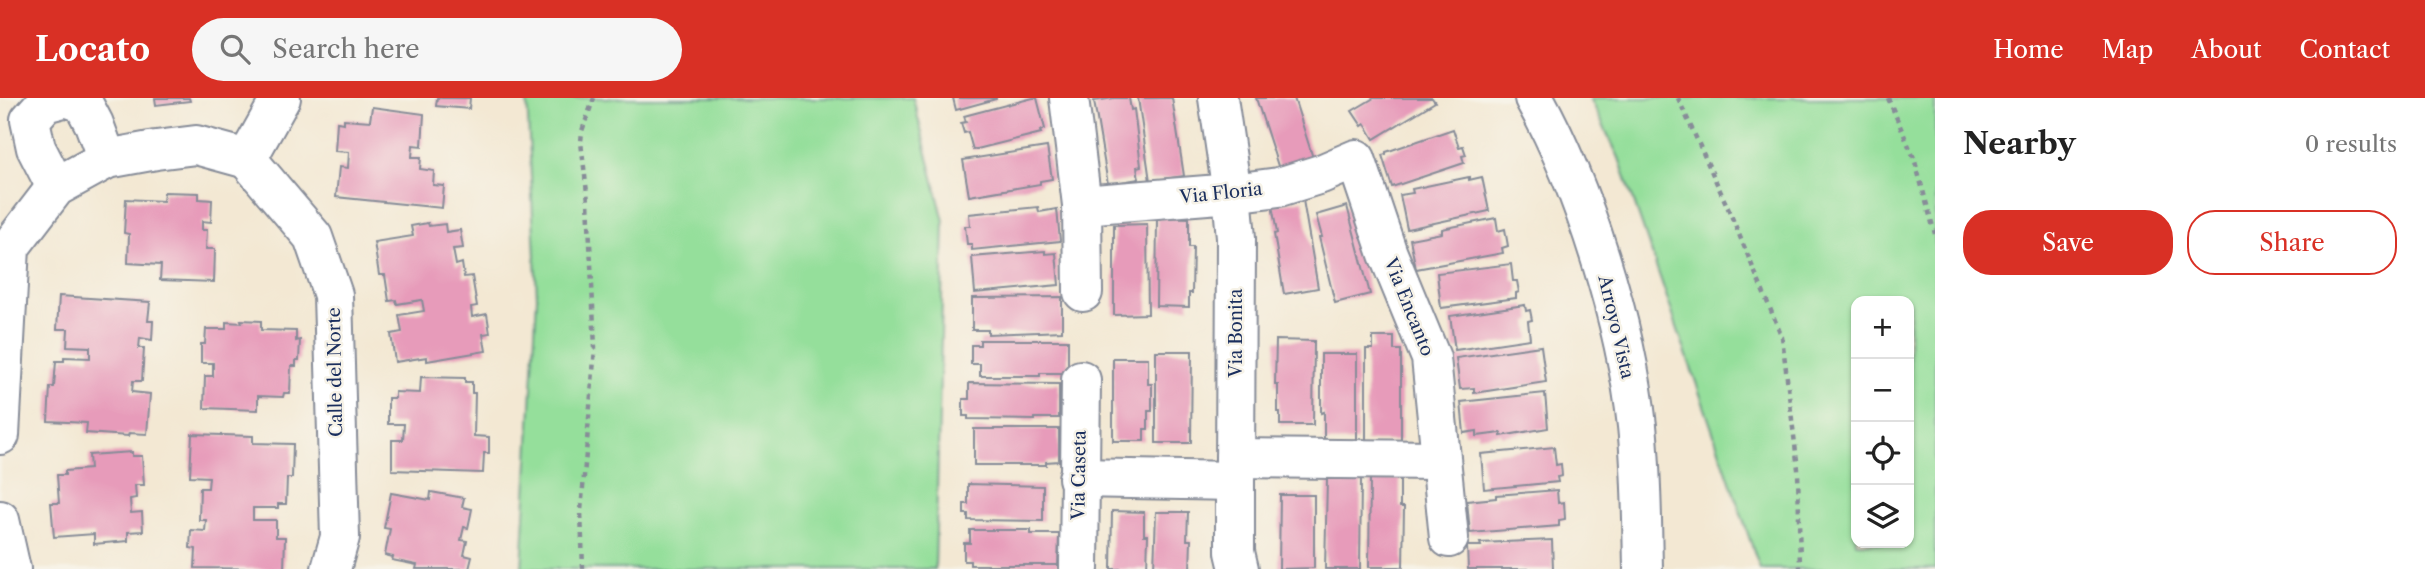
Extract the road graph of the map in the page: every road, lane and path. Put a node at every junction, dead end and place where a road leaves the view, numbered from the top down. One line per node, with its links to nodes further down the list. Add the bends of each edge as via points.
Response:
1 (67, 98): 9 (street, via 83,103); 12 (street, via 45,103 30,120 37,148)
2 (281, 98): 10 (street)
3 (594, 98): 26 (path, via 581,142 589,201 595,348 582,511)
4 (1069, 98): 14 (street)
5 (1218, 98): 13 (street, Via Bonita)
6 (1534, 98): 29 (street, Arroyo Vista, via 1578,196 1624,347 1637,425)
7 (1678, 98): 30 (path, via 1782,337 1798,469)
8 (1888, 98): 15 (path, via 1914,158)
9 (107, 159): 10 (street, via 196,145); 12 (street)
10 (247, 159): 25 (street, Calle del Norte, via 313,237 333,295 340,537)
11 (1356, 159): 13 (street, Via Floria, via 1279,187); 19 (street, Via Encanto, via 1388,254 1431,358)
12 (56, 187): 18 (street, via 10,247)
13 (1233, 194): 14 (street, Via Floria); 20 (street, Via Bonita)
14 (1082, 205): 16 (street)
15 (1935, 234)
16 (1083, 292)
17 (1081, 380): 21 (street, Via Caseta)
18 (0, 435)
19 (1441, 460): 20 (street); 23 (street, Via Encanto)
20 (1235, 470): 21 (street); 28 (street, Via Bonita)
21 (1078, 478): 27 (street, Via Caseta)
22 (0, 520): 24 (street)
23 (1449, 538)
24 (11, 569)
25 (331, 569)
26 (583, 569)
27 (1079, 569)
28 (1239, 569)
29 (1643, 569)
30 (1800, 569)

